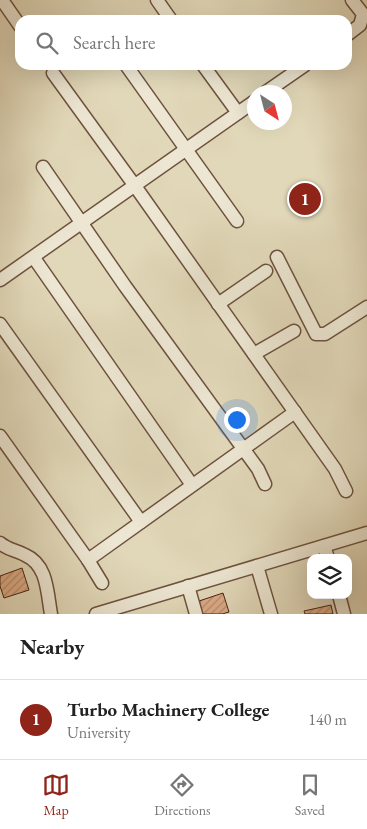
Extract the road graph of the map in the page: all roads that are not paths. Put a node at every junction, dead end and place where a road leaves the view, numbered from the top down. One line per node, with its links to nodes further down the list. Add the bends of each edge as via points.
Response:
1 (2, 0): 5 (street)
2 (157, 0): 4 (street)
3 (352, 0): 6 (street, via 364,14 360,25)
4 (168, 15)
5 (15, 19)
6 (352, 31)
7 (130, 70): 14 (street)
8 (208, 70): 13 (street)
9 (297, 70): 11 (street)
10 (53, 73): 16 (street)
11 (276, 85)
12 (247, 106): 13 (street)
13 (238, 113): 14 (street)
14 (186, 150): 16 (street); 17 (street)
15 (43, 167): 18 (street)
16 (135, 186): 18 (street); 23 (street)
17 (237, 221)
18 (82, 223): 20 (street); 30 (street)
19 (278, 257): 24 (street, via 316,334 325,334)
20 (34, 258): 22 (street); 32 (street)
21 (266, 271): 23 (street)
22 (0, 280)
23 (218, 304): 27 (street)
24 (367, 307)
25 (0, 324): 34 (street)
26 (294, 330): 27 (street)
27 (254, 354): 28 (street)
28 (295, 412): 30 (street); 33 (street, via 335,469)
29 (0, 436): 38 (street)
30 (243, 449): 31 (street); 32 (street)
31 (265, 484)
32 (192, 485): 34 (street)
33 (346, 491)
34 (141, 522): 38 (street)
35 (367, 533): 37 (street)
36 (0, 543): 44 (street, via 35,561 45,576)
37 (326, 552): 39 (street)
38 (88, 560): 40 (street)
39 (257, 566): 41 (street); 47 (street)
40 (102, 583)
41 (188, 586): 43 (street); 46 (street)
42 (339, 599): 48 (street)
43 (118, 611): 45 (street)
44 (51, 614)
45 (96, 614)
46 (196, 614)
47 (271, 614)
48 (344, 614)

